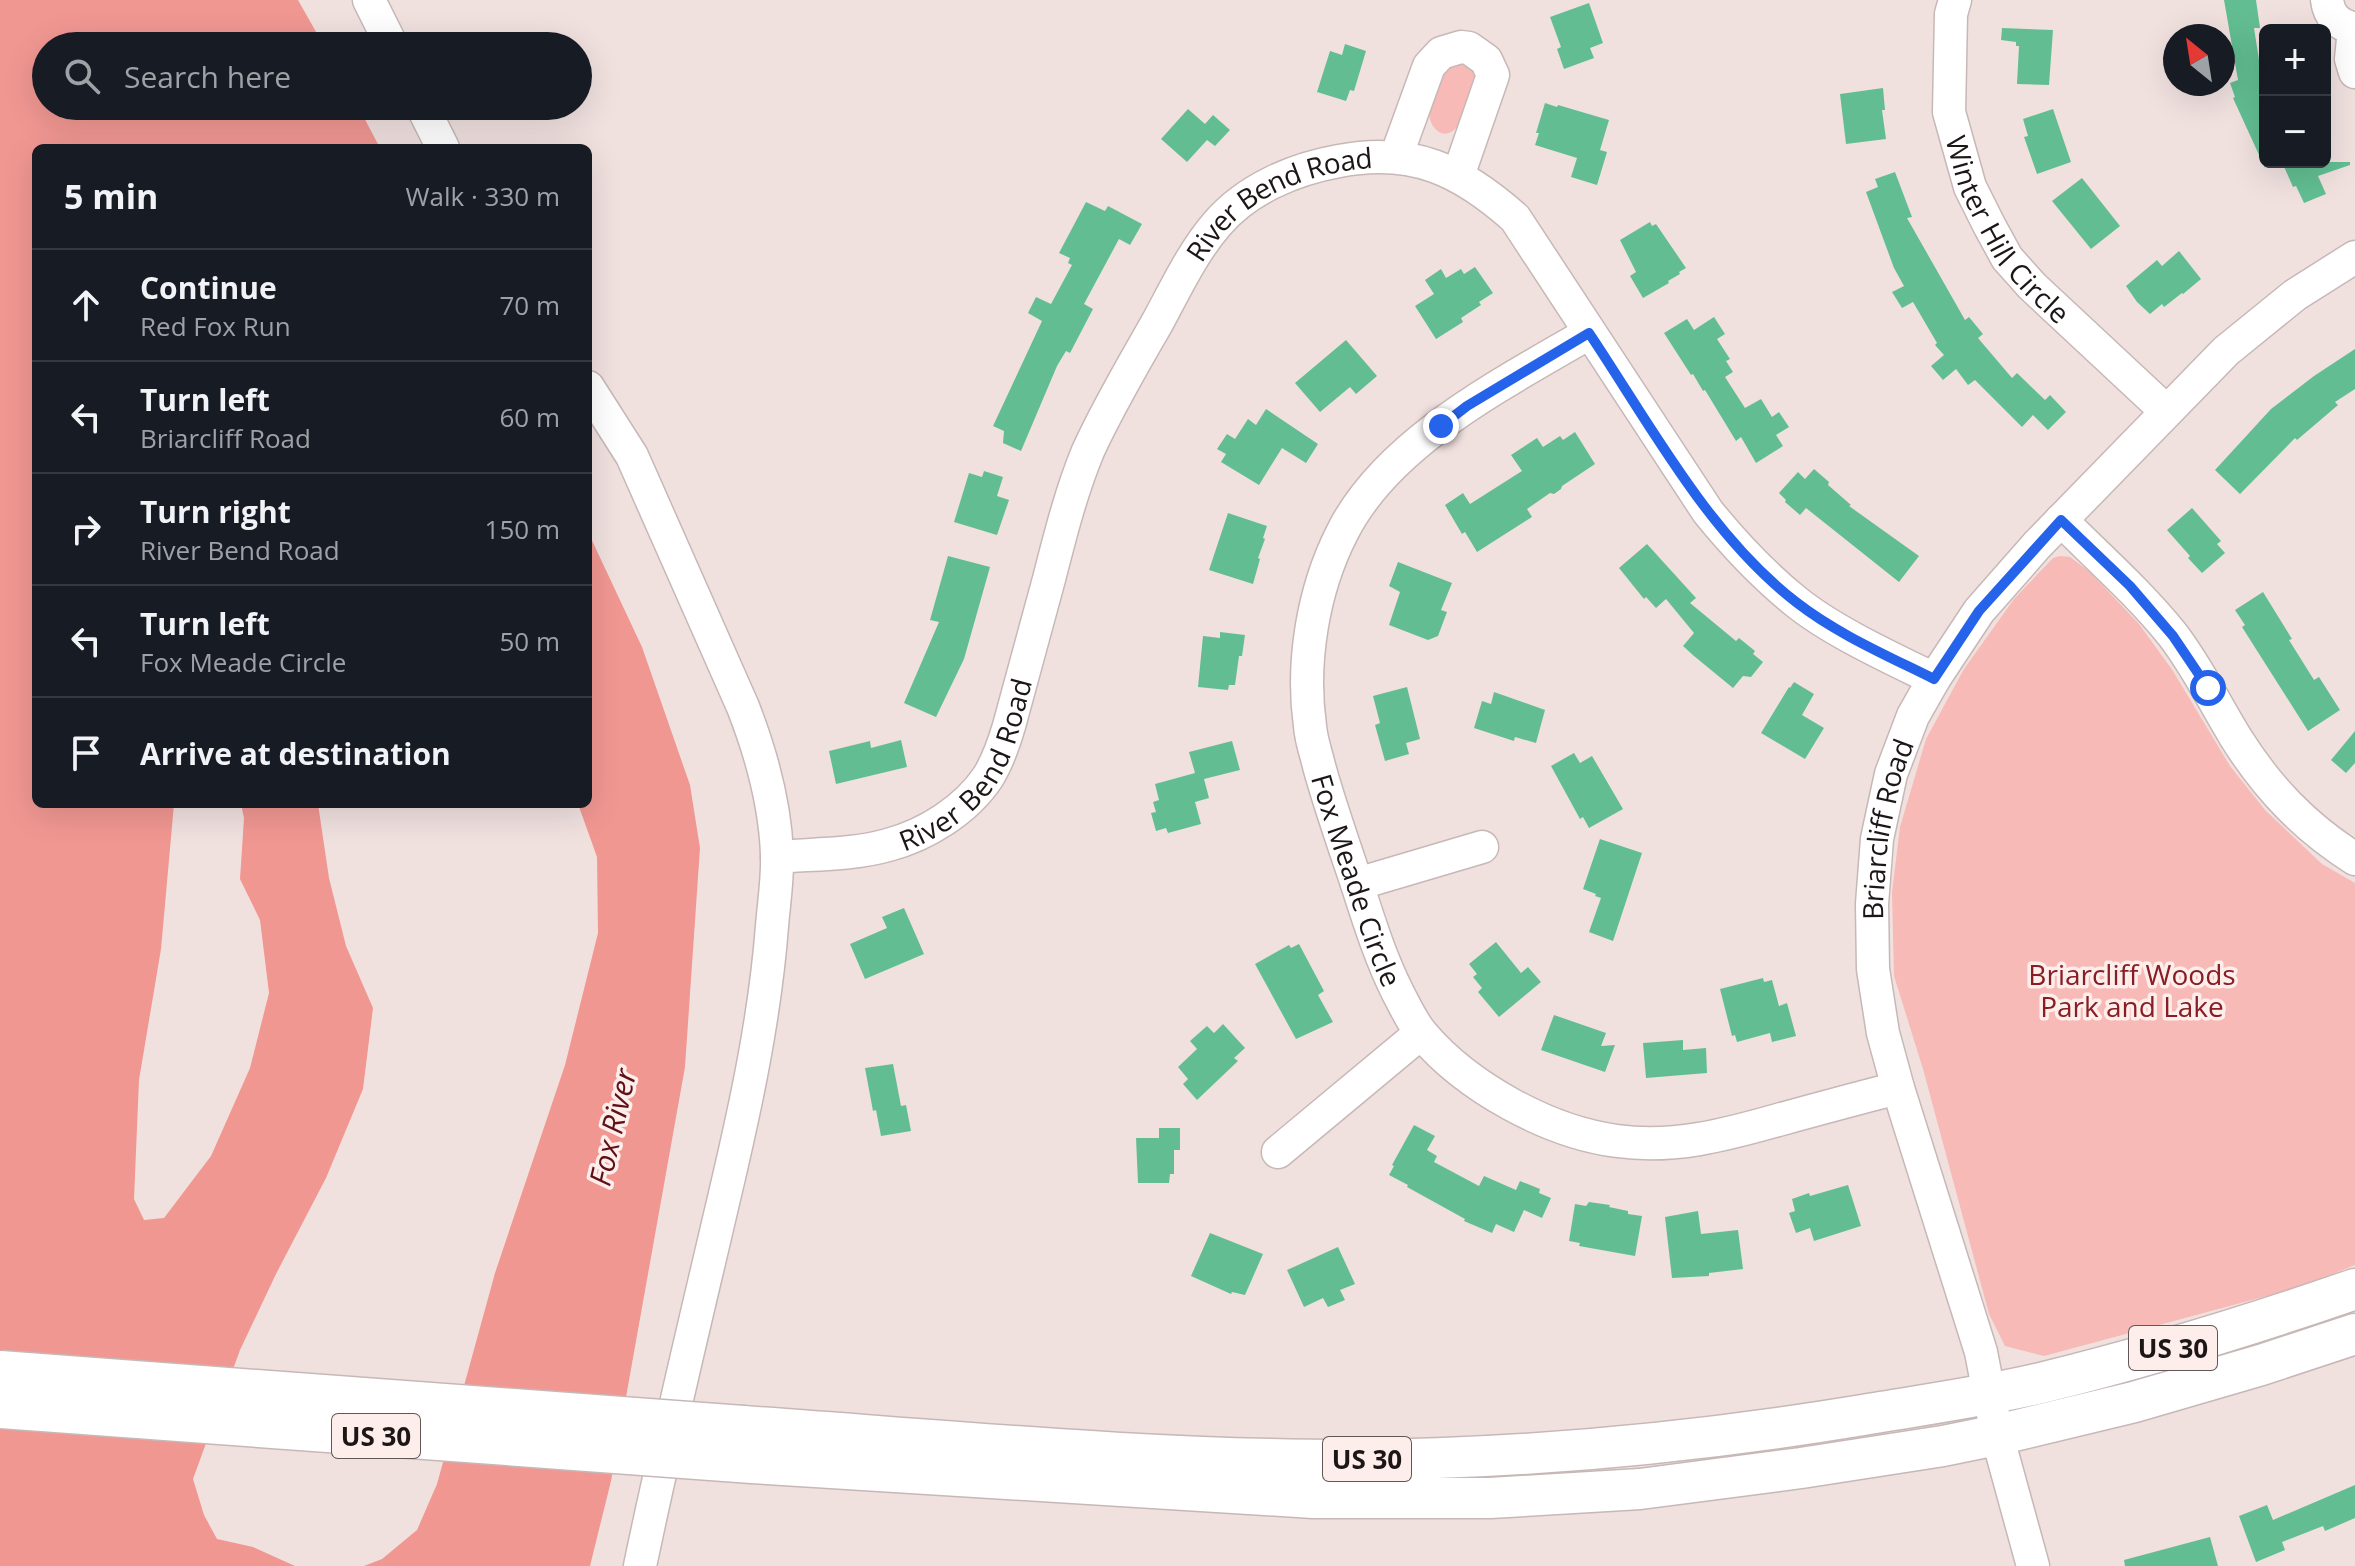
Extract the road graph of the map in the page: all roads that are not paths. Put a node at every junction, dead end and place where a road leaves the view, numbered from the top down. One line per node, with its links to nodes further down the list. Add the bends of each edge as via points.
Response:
1 (1955, 0): 14 (street, Winter Hill Circle, via 1949,112 1970,187 1989,225 2007,258 2032,286)
2 (2327, 0): 4 (street, via 2333,18)
3 (380, 3): 5 (street)
4 (2355, 29): 6 (street)
5 (388, 32)
6 (2355, 72)
7 (429, 120): 8 (street)
8 (441, 144)
9 (1396, 157): 10 (street, River Bend Road); 10 (street, via 1431,63 1445,50 1469,48 1486,60 1493,75); 18 (street, River Bend Road, via 1338,161 1293,172 1240,203 1193,257 1088,453 1062,528 1009,726 987,779 946,819 917,835 875,848)
10 (1458, 176): 12 (street, River Bend Road, via 1515,218)
11 (2355, 257): 14 (street, Briarcliff Road, via 2295,295)
12 (1589, 333): 16 (street, River Bend Road, via 1708,512 1738,548 1796,602); 20 (street, Fox Meade Circle, via 1467,406 1387,469 1360,503 1328,564 1309,656 1310,729)
13 (592, 393): 18 (street, via 632,456 743,707 768,786)
14 (2166, 411): 15 (street, Briarcliff Road)
15 (2061, 520): 16 (street, Briarcliff Road, via 1979,611); 19 (street, via 2173,636 2276,794 2322,838)
16 (1934, 679): 22 (street, Briarcliff Road, via 1891,774 1877,839 1873,969)
17 (1482, 847): 20 (street)
18 (777, 857): 31 (street, via 767,989 747,1101)
19 (2355, 859)
20 (1357, 884): 21 (street, Fox Meade Circle, via 1386,969)
21 (1421, 1033): 22 (street, Fox Meade Circle, via 1487,1092 1579,1133 1617,1141 1673,1144 1721,1136); 23 (street)
22 (1898, 1088): 27 (street, Briarcliff Road, via 1981,1352)
23 (1278, 1152)
24 (2355, 1289): 27 (main road, US 30, via 2157,1352)
25 (2355, 1334): 29 (main road, US 30, via 2148,1398)
26 (0, 1371): 30 (main road, US 30, bridge)
27 (1988, 1394): 29 (street, Briarcliff Road); 30 (main road, US 30, via 1672,1443 1451,1458 1347,1460)
28 (0, 1408): 30 (main road, US 30, bridge)
29 (1997, 1435): 30 (main road, US 30, via 1669,1485 1490,1498 1313,1498); 32 (street, Briarcliff Road)
30 (748, 1444)
31 (640, 1566)
32 (2033, 1566)

